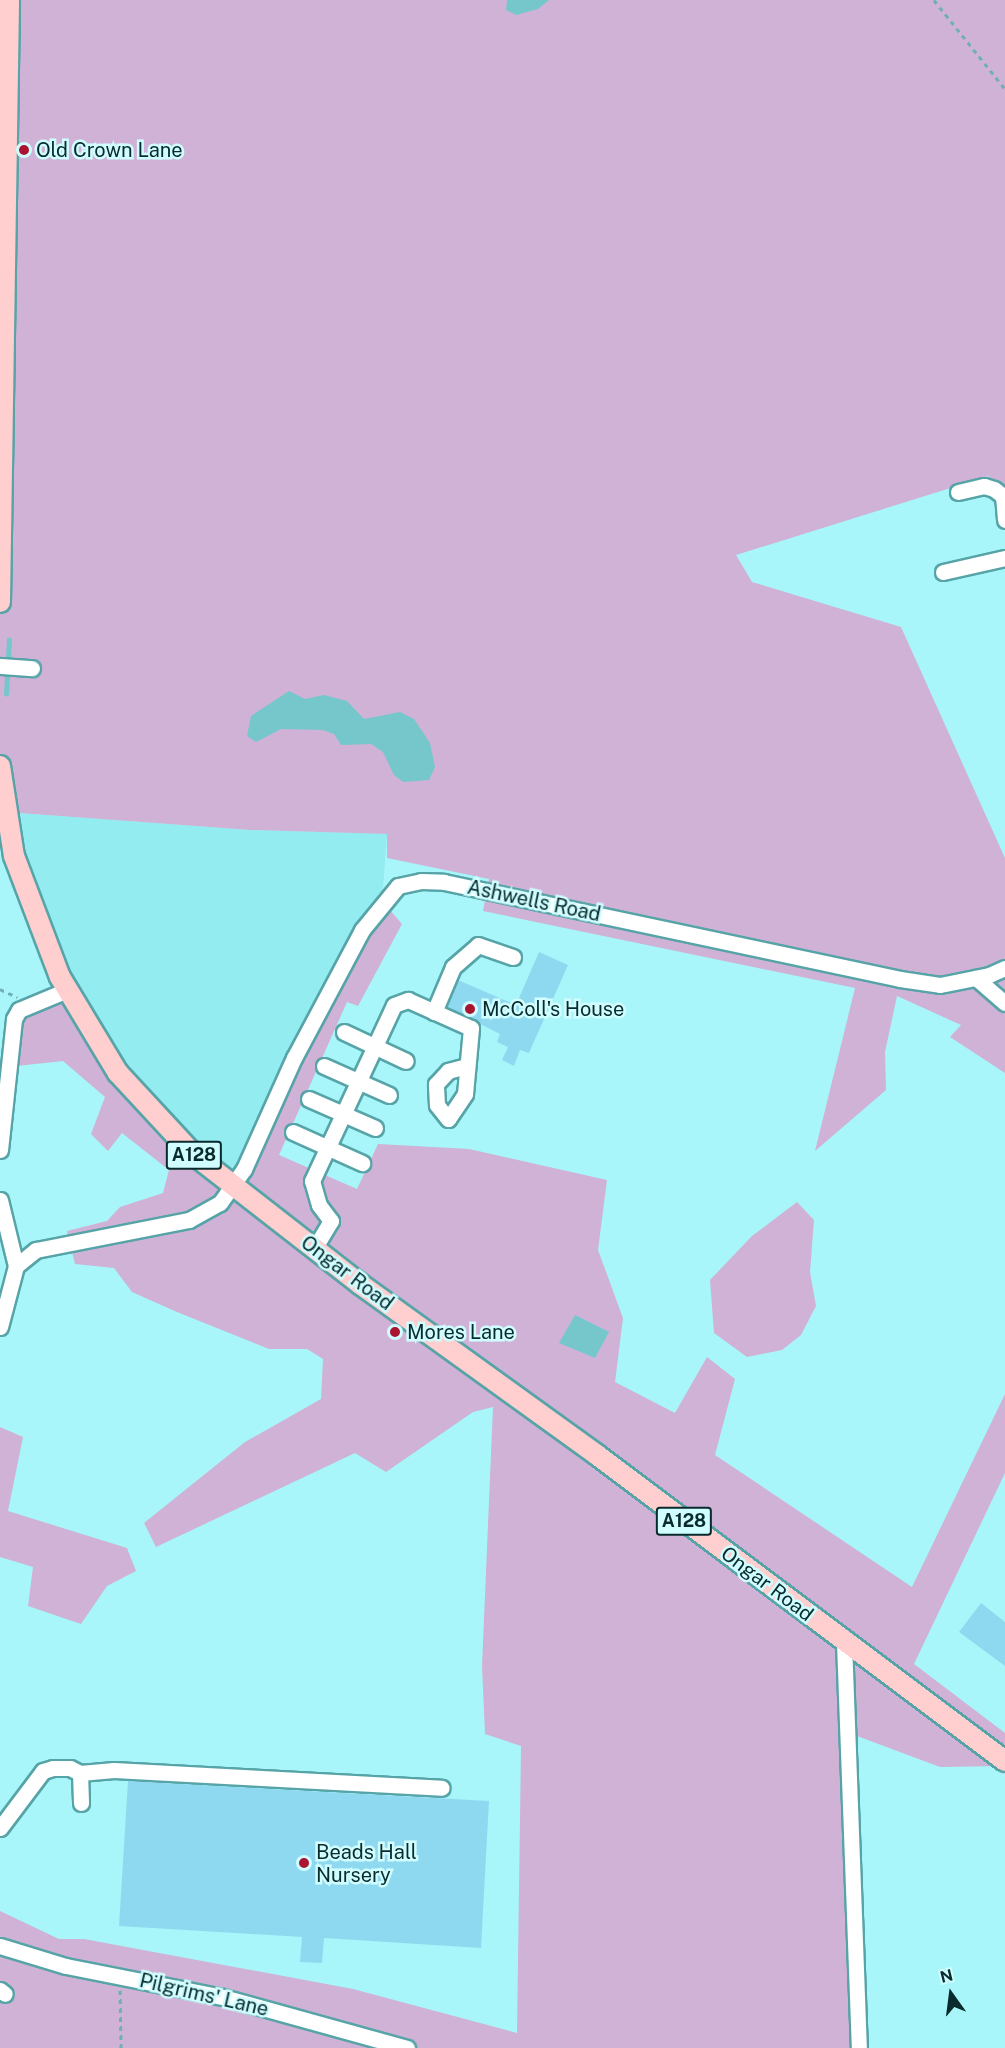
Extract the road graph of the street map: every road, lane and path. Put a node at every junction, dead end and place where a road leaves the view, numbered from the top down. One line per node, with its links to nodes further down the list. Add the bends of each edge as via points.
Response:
1 (9, 0): 4 (main road)
2 (934, 0): 3 (path)
3 (1005, 89)
4 (4, 159): 9 (main road)
5 (958, 492): 6 (street, via 984,486 994,489 1003,496)
6 (1005, 520)
7 (1005, 558): 8 (street)
8 (943, 572)
9 (0, 602)
10 (5, 666): 11 (street)
11 (32, 668)
12 (0, 766): 16 (main road, Ongar Road / A128, via 14,856 53,963)
13 (513, 957): 18 (street, via 478,945 453,967)
14 (1005, 968): 15 (street, Ashwells Road)
15 (976, 978): 17 (street); 33 (street, Ashwells Road, via 940,985 900,980 444,882 398,886 362,930 294,1058)
16 (67, 990): 31 (street, via 19,1010 14,1019); 33 (main road, Ongar Road / A128, via 118,1073 193,1154)
17 (1005, 1003)
18 (434, 1012): 20 (street, via 408,1000 394,1005); 23 (street, via 471,1028)
19 (344, 1032): 20 (street)
20 (376, 1046): 21 (street); 24 (street)
21 (406, 1060)
22 (324, 1066): 24 (street)
23 (467, 1066)
24 (358, 1082): 25 (street); 27 (street)
25 (389, 1095)
26 (309, 1100): 27 (street)
27 (342, 1114): 28 (street); 30 (street)
28 (375, 1128)
29 (293, 1132): 30 (street)
30 (326, 1147): 32 (street); 36 (street, via 312,1181 319,1205 331,1221)
31 (0, 1150)
32 (362, 1163)
33 (234, 1187): 36 (main road, Ongar Road / A128); 37 (street, via 220,1203 189,1220)
34 (0, 1200): 35 (street)
35 (8, 1238): 37 (street); 38 (street)
36 (314, 1249): 40 (main road, Ongar Road / A128, via 597,1455)
37 (36, 1250): 38 (street)
38 (16, 1266): 39 (street)
39 (0, 1327)
40 (844, 1642): 41 (main road, Ongar Road / A128); 50 (street)
41 (1005, 1761)
42 (80, 1773): 43 (street, via 114,1770); 44 (street); 45 (street, via 70,1768 43,1771)
43 (441, 1788)
44 (81, 1803)
45 (0, 1828)
46 (0, 1946): 47 (street, Pilgrims' Lane, via 66,1966)
47 (120, 1976): 48 (path); 49 (street, Pilgrims' Lane, via 223,1997)
48 (121, 2048)
49 (407, 2048)
50 (858, 2048)

